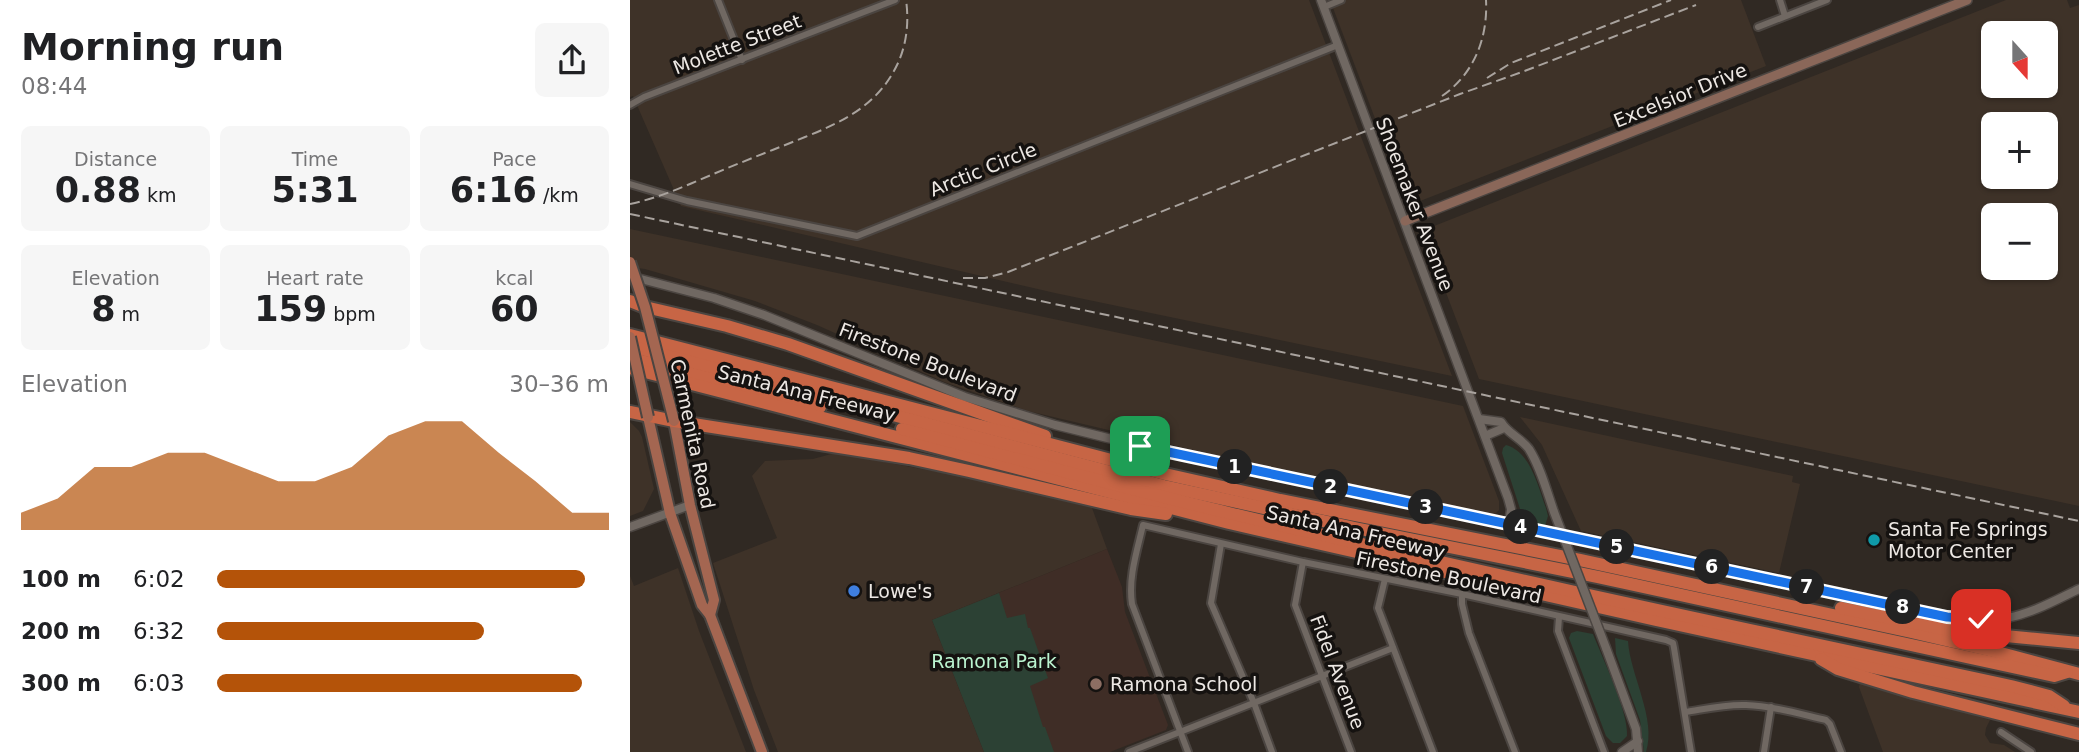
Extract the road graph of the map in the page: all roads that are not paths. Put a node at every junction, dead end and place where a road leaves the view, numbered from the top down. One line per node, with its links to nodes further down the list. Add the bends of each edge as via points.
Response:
1 (718, 0): 12 (street)
2 (895, 0): 12 (street, Molette Street)
3 (1341, 0): 7 (street)
4 (1780, 0): 9 (street)
5 (1827, 0): 9 (street)
6 (1967, 0): 8 (main road, Excelsior Drive)
7 (1322, 4): 11 (street, Shoemaker Avenue)
8 (1942, 5): 15 (main road, Excelsior Drive)
9 (1786, 16): 10 (street)
10 (1758, 27)
11 (1338, 45): 14 (street, Arctic Circle, via 857,236 687,201); 15 (street, Shoemaker Avenue)
12 (742, 60): 13 (street, Molette Street)
13 (630, 106)
14 (630, 184)
15 (1405, 221): 26 (street, Shoemaker Avenue)
16 (630, 262): 19 (main road, Carmenita Road, bridge)
17 (630, 276): 34 (street, Firestone Boulevard, via 764,315 925,382 1033,419)
18 (630, 301): 19 (highway)
19 (645, 307): 27 (main road, Carmenita Road, bridge); 30 (highway, via 788,344 1034,433)
20 (630, 336): 25 (main road, Carmenita Road, bridge); 30 (highway, Santa Ana Freeway)
21 (630, 346): 47 (highway, via 1249,506 2054,676)
22 (630, 358): 51 (highway, via 1217,510 2011,686 2049,696)
23 (630, 368): 33 (highway, Santa Ana Freeway)
24 (630, 412): 25 (highway)
25 (648, 417): 27 (highway); 32 (main road, Carmenita Road)
26 (1479, 419): 28 (street, via 1501,422); 29 (street, Shoemaker Avenue)
27 (674, 421): 31 (main road, Carmenita Road); 33 (highway, via 909,458 1131,509)
28 (1504, 428): 29 (street); 56 (street, bridge, via 1530,451)
29 (1485, 436): 34 (street, Shoemaker Avenue, via 1510,505)
30 (1165, 474): 41 (highway, Santa Ana Freeway)
31 (690, 505): 32 (street); 42 (main road, Carmenita Road, via 714,600)
32 (670, 513): 35 (street); 42 (main road, Carmenita Road, via 702,605)
33 (1229, 523): 46 (highway, Santa Ana Freeway)
34 (1509, 524): 39 (street, Firestone Boulevard, via 1947,617 2007,618)
35 (630, 527)
36 (1221, 544): 37 (street, Firestone Boulevard); 49 (street, via 1211,603); 53 (street, Firestone Boulevard, via 1143,525 1132,571 1132,604)
37 (1303, 562): 38 (street, Firestone Boulevard); 48 (street, Fidel Avenue, via 1295,605)
38 (1385, 579): 40 (street, Firestone Boulevard); 45 (street, via 1378,608)
39 (2079, 589)
40 (1462, 594): 43 (street, Firestone Boulevard); 63 (street, via 1469,633)
41 (1754, 598): 44 (highway, via 1834,607 1954,631); 47 (highway, Santa Ana Freeway)
42 (710, 615): 57 (main road, Carmenita Road)
43 (1559, 617): 52 (street, Firestone Boulevard, via 1673,643); 64 (street, via 1558,631)
44 (2079, 643)
45 (1393, 648): 48 (street); 62 (street)
46 (1811, 653): 51 (highway, Santa Ana Freeway); 55 (highway, via 1838,669 1913,692)
47 (2075, 672)
48 (1322, 676): 49 (street); 61 (street, Fidel Avenue)
49 (1254, 703): 53 (street); 60 (street)
50 (1771, 707): 52 (street, via 1729,705); 68 (street); 69 (street, via 1826,720)
51 (2075, 711)
52 (1686, 712): 67 (street)
53 (1180, 732): 58 (street); 59 (street)
54 (2001, 732): 70 (street)
55 (2079, 734)
56 (1638, 740): 65 (street); 66 (street)
57 (762, 752)
58 (1129, 752)
59 (1188, 752)
60 (1272, 752)
61 (1351, 752)
62 (1433, 752)
63 (1515, 752)
64 (1604, 752)
65 (1622, 752)
66 (1638, 752)
67 (1691, 752)
68 (1764, 752)
69 (1841, 752)
70 (2031, 752)

